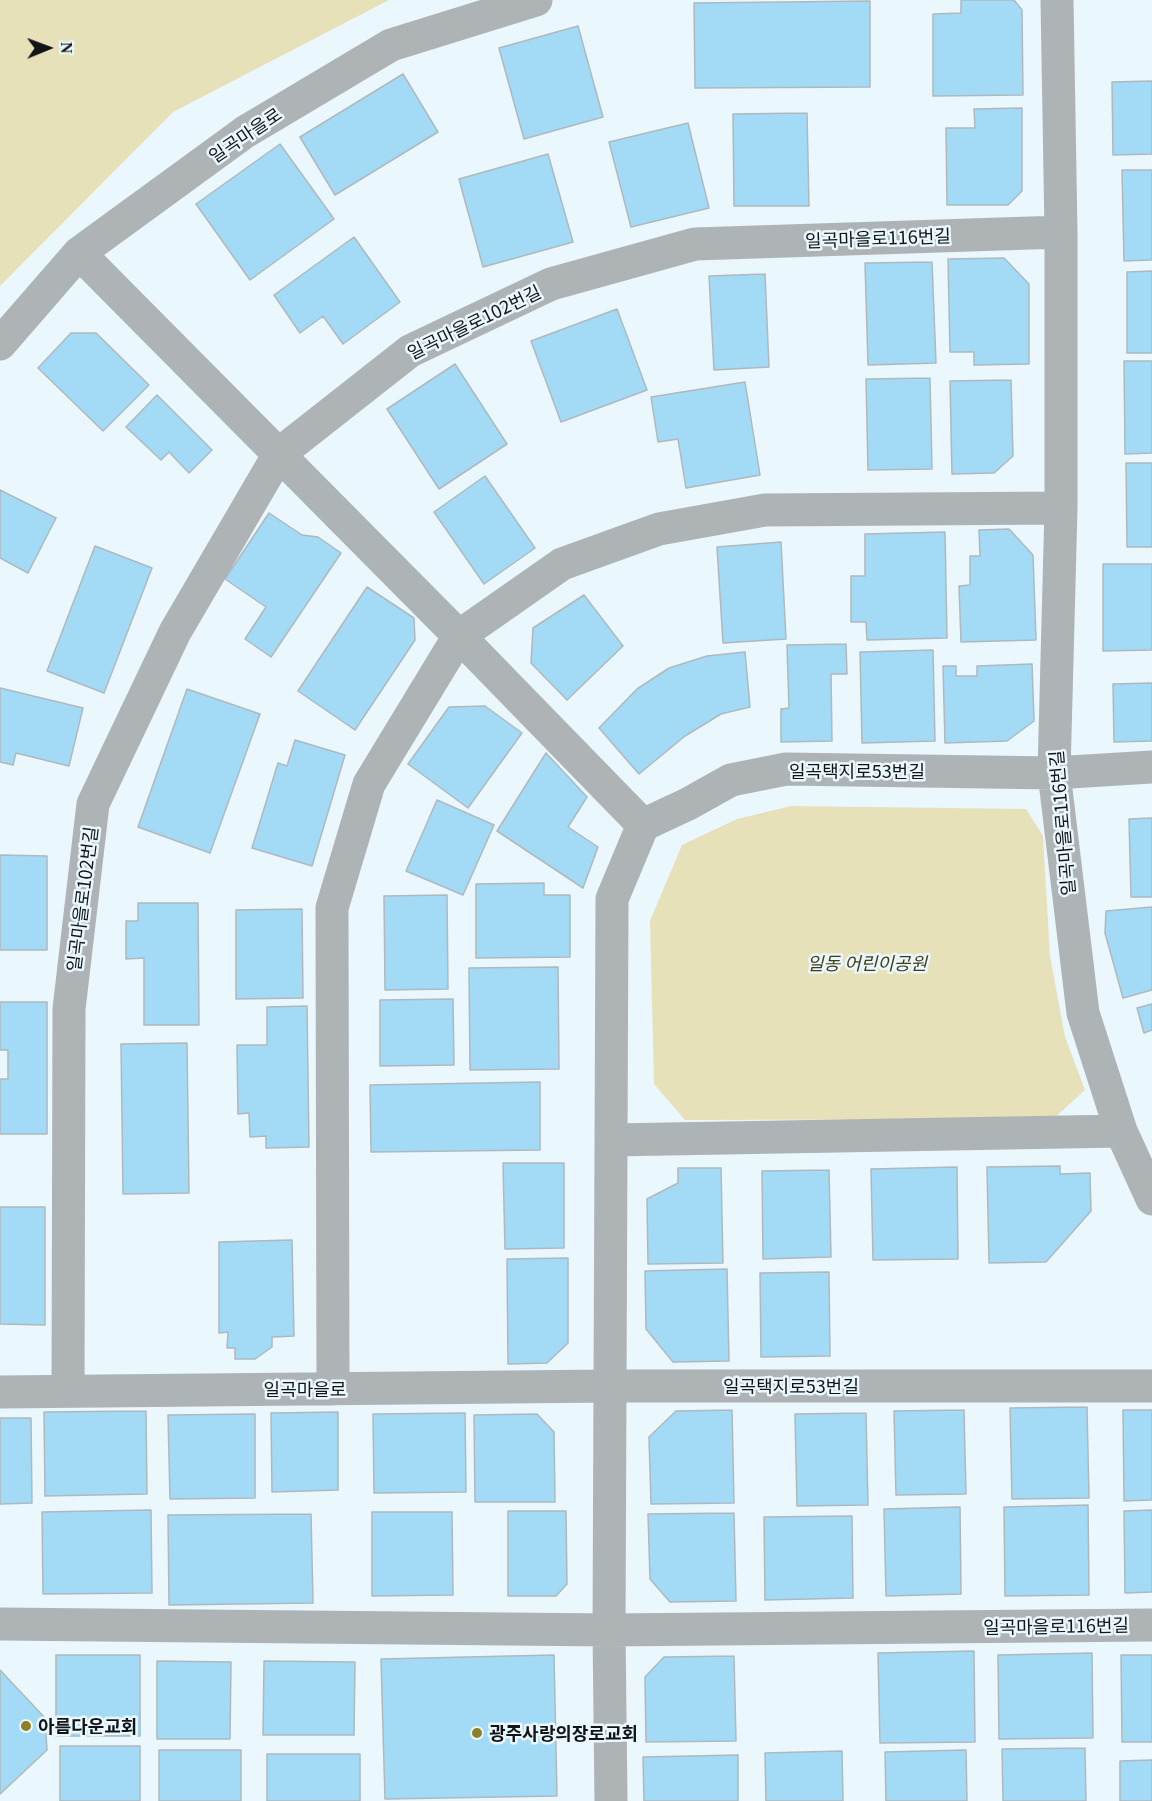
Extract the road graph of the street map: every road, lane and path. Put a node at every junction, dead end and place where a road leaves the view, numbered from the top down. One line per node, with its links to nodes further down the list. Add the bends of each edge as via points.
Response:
1 (536, 0): 5 (street, 일곡마을로, via 391,45 245,132)
2 (1058, 0): 3 (street, 일곡마을로116번길)
3 (1061, 232): 4 (street, 일곡마을로116번길); 8 (street, 일곡마을로116번길)
4 (695, 244): 7 (street, 일곡마을로102번길, via 551,284 410,351)
5 (80, 253): 6 (street, 일곡마을로); 7 (street)
6 (0, 344)
7 (279, 454): 9 (street); 19 (street, 일곡마을로102번길, via 175,632 93,804 69,1009)
8 (1061, 508): 9 (street, via 765,510 659,529 562,564); 11 (street, 일곡마을로116번길)
9 (459, 636): 12 (street); 18 (street, via 369,784 332,908)
10 (1152, 767): 11 (street, 일곡택지로53번길)
11 (1054, 773): 12 (street, 일곡택지로53번길, via 786,769 731,780); 13 (street, 일곡마을로116번길, via 1083,1013)
12 (643, 825): 14 (street, via 612,899)
13 (1121, 1131): 14 (street); 15 (street, 일곡마을로116번길)
14 (611, 1140): 16 (street)
15 (1152, 1199)
16 (610, 1386): 17 (street, 일곡택지로53번길); 18 (street, 일곡마을로); 23 (street)
17 (1152, 1386)
18 (333, 1389): 19 (street, 일곡마을로)
19 (68, 1391): 20 (street, 일곡마을로)
20 (0, 1392)
21 (0, 1624): 23 (street)
22 (1152, 1625): 23 (street, 일곡마을로116번길)
23 (609, 1630): 24 (street)
24 (611, 1801)

